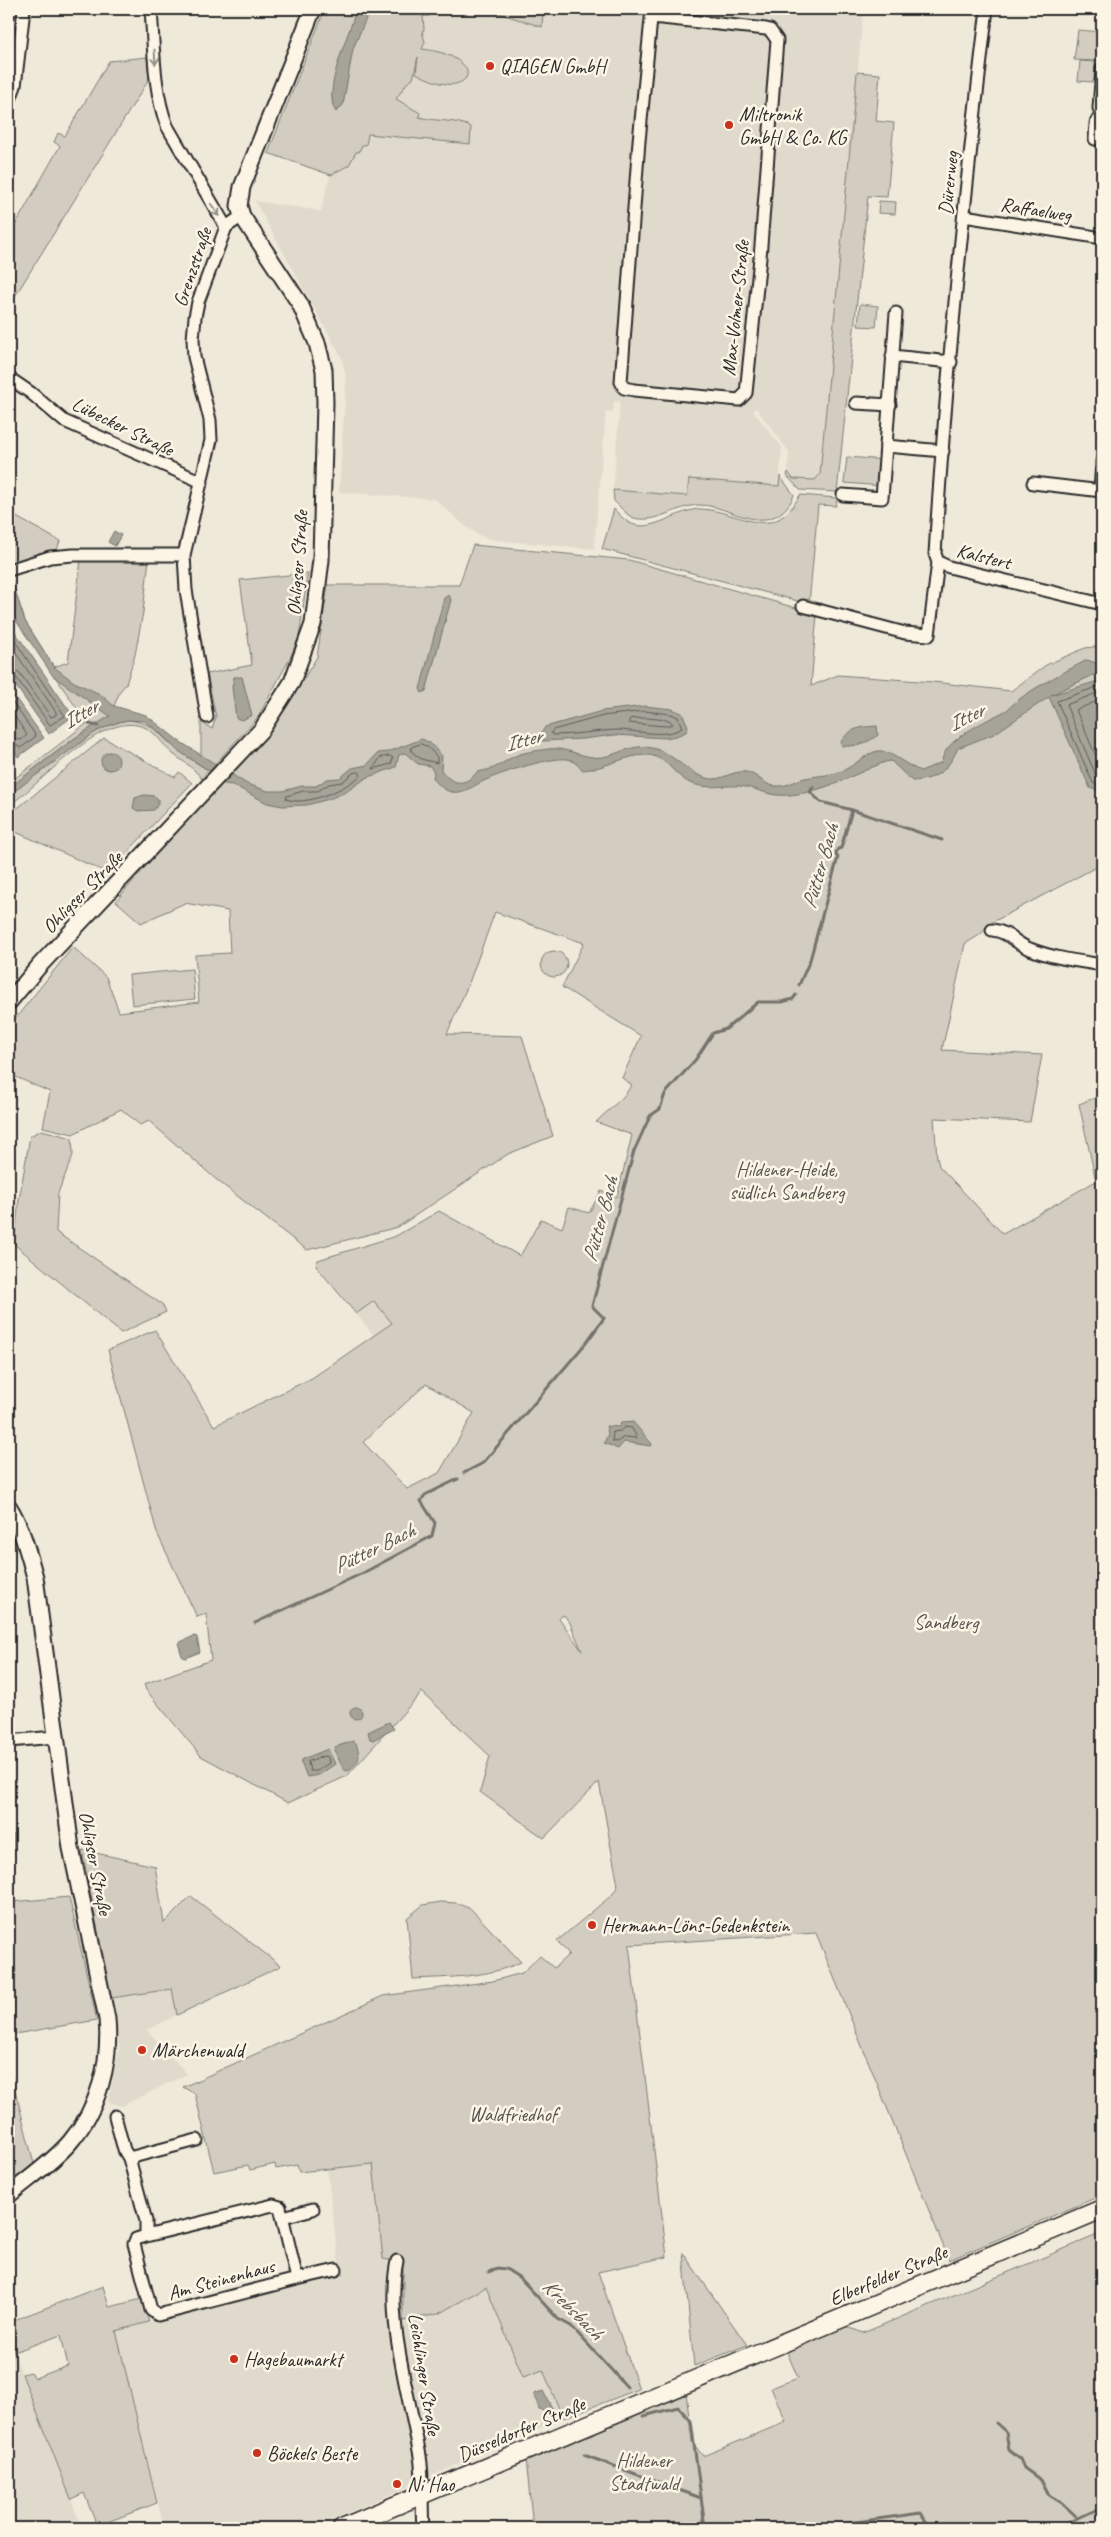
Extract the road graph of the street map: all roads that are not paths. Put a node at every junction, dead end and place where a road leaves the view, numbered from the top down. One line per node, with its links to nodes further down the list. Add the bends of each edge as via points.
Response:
1 (24, 9): 7 (street, via 15,86)
2 (151, 9): 12 (street, one-way to 12, via 161,111)
3 (313, 9): 10 (main road, via 242,187 239,206)
4 (986, 9): 11 (street, Dürerweg)
5 (652, 13): 5 (street, Max-Volmer-Straße, via 621,382 624,388 634,390 739,400 746,393 758,284 777,40 766,29)
6 (1102, 69): 8 (street)
7 (9, 102)
8 (1101, 117): 9 (street, via 1096,123)
9 (1095, 139)
10 (242, 216): 12 (street, Grenzstraße); 35 (main road, Ohligser Straße, via 300,304 321,357 325,403 321,560 314,624 302,662 262,729)
11 (964, 216): 13 (street, Raffaelweg); 16 (street, Dürerweg)
12 (226, 227): 23 (street, Grenzstraße, via 198,302 193,339 198,380 212,430)
13 (1102, 238)
14 (896, 313): 15 (street)
15 (892, 356): 16 (street); 19 (street)
16 (951, 362): 21 (street, Dürerweg)
17 (9, 378): 23 (street, Lübecker Straße, via 64,421)
18 (856, 403): 19 (street)
19 (890, 405): 20 (street)
20 (886, 446): 21 (street); 26 (street, via 882,498)
21 (943, 451): 28 (street, Dürerweg, via 935,554)
22 (1102, 462): 25 (street)
23 (202, 482): 27 (street, Grenzstraße)
24 (1033, 483): 25 (street)
25 (1101, 490)
26 (843, 495)
27 (184, 555): 29 (street, via 73,555 50,557); 32 (street, Grenzstraße, via 186,590)
28 (938, 562): 30 (street, Kalstert); 31 (street, Kalstert, via 929,635 905,633)
29 (9, 570)
30 (1102, 604)
31 (803, 606)
32 (207, 717)
33 (992, 930): 34 (street, via 1005,933 1027,948 1052,956)
34 (1102, 965)
35 (9, 1002)
36 (9, 1506): 37 (main road, Ohligser Straße, via 20,1528 35,1577)
37 (54, 1737): 38 (street); 42 (main road, Ohligser Straße, via 71,1848 107,2019 108,2047 101,2084 79,2130 60,2152)
38 (9, 1741)
39 (115, 2116): 41 (street, via 124,2150)
40 (197, 2140): 41 (street)
41 (130, 2158): 46 (street, via 146,2221)
42 (9, 2195)
43 (313, 2209): 45 (street)
44 (1102, 2209): 50 (main road, Elberfelder Straße)
45 (283, 2217): 46 (street, via 280,2207 273,2206); 49 (street, Am Steinenhaus)
46 (146, 2236): 49 (street, Am Steinenhaus, via 136,2239 134,2244 150,2310 158,2315)
47 (397, 2261): 51 (street, Leichlinger Straße, via 394,2292 397,2328 423,2472)
48 (336, 2270): 49 (street, Am Steinenhaus)
49 (297, 2279)
50 (690, 2382): 51 (main road, Düsseldorfer Straße)
51 (422, 2494): 52 (main road, Düsseldorfer Straße); 53 (street, Leichlinger Straße)
52 (342, 2528)
53 (423, 2528)

